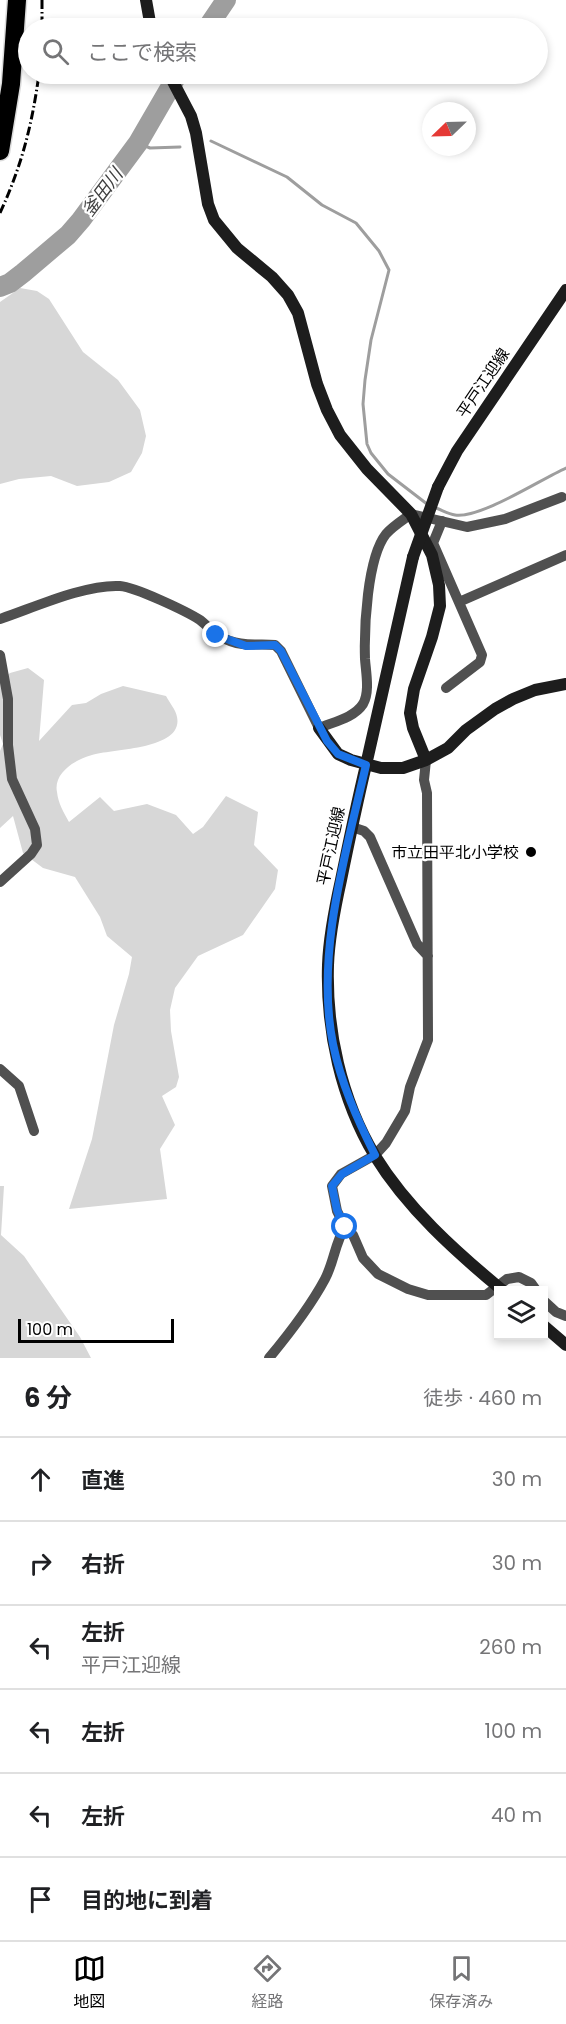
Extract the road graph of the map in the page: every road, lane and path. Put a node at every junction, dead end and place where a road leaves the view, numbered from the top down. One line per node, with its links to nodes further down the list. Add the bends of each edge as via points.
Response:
1 (17, 0): 5 (highway, via 11,84)
2 (146, 0): 3 (main road)
3 (149, 18)
4 (174, 84): 8 (main road, via 196,133 214,220 237,248 288,295 304,330 317,384 340,435)
5 (0, 151)
6 (566, 290): 18 (main road, 平戸江迎線, bridge, via 468,434 438,487 413,557)
7 (562, 497): 9 (street, via 505,519 467,527)
8 (411, 514): 9 (street); 16 (street, via 386,535 374,560 364,639 367,693 363,705 351,715); 17 (main road, via 432,555 439,585 440,606 410,713)
9 (442, 521): 11 (street, via 433,543)
10 (566, 555): 11 (street)
11 (459, 602): 15 (street, via 482,655 480,662)
12 (0, 619): 16 (street, via 87,590 121,586 140,592 183,611 230,641 246,646 275,645)
13 (0, 655): 20 (street, via 8,699 12,779 36,829 37,845)
14 (566, 684): 17 (main road, via 535,690 495,709)
15 (446, 688)
16 (319, 728): 18 (main road, via 338,754)
17 (426, 760): 18 (main road, via 403,768); 21 (street)
18 (366, 765): 19 (main road, 平戸江迎線)
19 (352, 828): 21 (street, via 370,837 417,944); 24 (main road, 平戸江迎線, via 333,922 329,1005 342,1077 355,1116)
20 (0, 882)
21 (428, 956): 24 (street, via 428,1040 405,1111)
22 (0, 1069): 23 (street, via 19,1086)
23 (34, 1131)
24 (375, 1155): 25 (street, via 342,1174 332,1186); 26 (main road, 平戸江迎線, via 397,1189 423,1217)
25 (345, 1227): 29 (street, via 363,1258 378,1274 408,1290 428,1295 486,1295); 34 (street, via 324,1280)
26 (497, 1286)
27 (501, 1286): 28 (street, via 507,1279 519,1277)
28 (533, 1286)
29 (494, 1291)
30 (548, 1305): 31 (street)
31 (566, 1316)
32 (548, 1330): 33 (main road)
33 (566, 1344)
34 (269, 1358)

